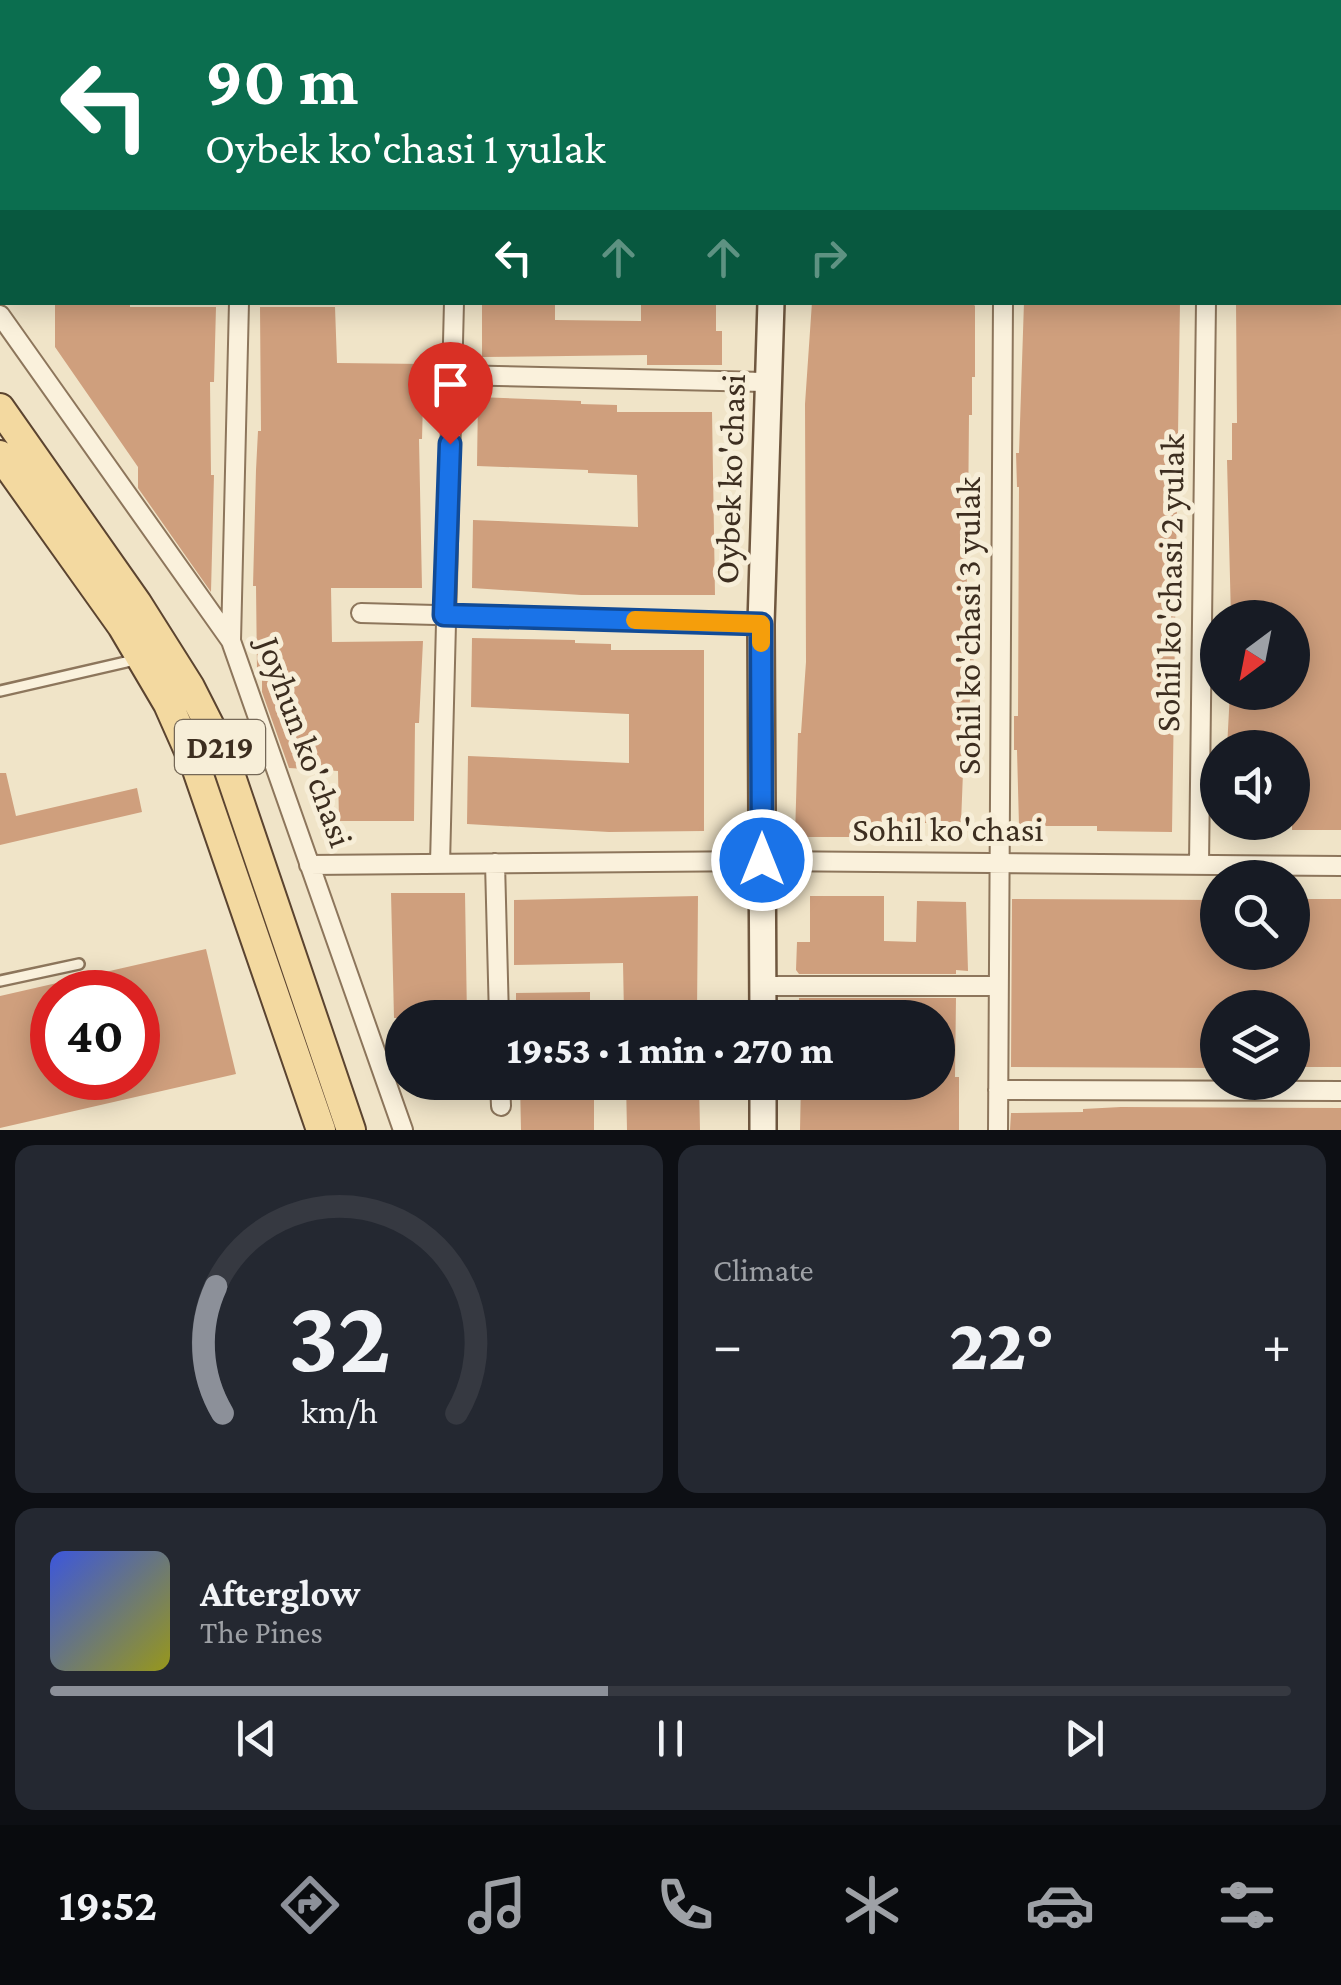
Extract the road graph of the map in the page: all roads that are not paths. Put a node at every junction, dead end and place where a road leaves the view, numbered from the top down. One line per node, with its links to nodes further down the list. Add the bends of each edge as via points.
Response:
1 (240, 305): 14 (street)
2 (454, 305): 7 (street)
3 (771, 305): 8 (street, Oybek ko'chasi)
4 (1003, 305): 18 (street, Sohil ko'chasi 3 yulak)
5 (1206, 305): 21 (street, Sohil ko'chasi 2 yulak)
6 (0, 314): 14 (street, Joyhun ko'chasi)
7 (452, 375): 8 (street); 12 (street)
8 (768, 382): 13 (street, Oybek ko'chasi)
9 (0, 408): 36 (main road, D219, via 138,603 222,750)
10 (0, 455): 15 (main road, D219)
11 (361, 613): 12 (street)
12 (444, 615): 13 (street); 20 (street)
13 (761, 624): 17 (street, Oybek ko'chasi)
14 (231, 641): 22 (street, Joyhun ko'chasi)
15 (141, 658): 16 (lane); 35 (main road, D219, via 196,767)
16 (0, 691)
17 (762, 860): 18 (street, Sohil ko'chasi); 19 (street, Sohil ko'chasi); 26 (street, Oybek ko'chasi)
18 (999, 862): 21 (street, Sohil ko'chasi); 27 (street, Sohil ko'chasi 3 yulak)
19 (495, 863): 20 (street, Sohil ko'chasi); 28 (street)
20 (440, 864): 22 (street, Sohil ko'chasi)
21 (1199, 864): 23 (street, Sohil ko'chasi)
22 (308, 865): 37 (street, Joyhun ko'chasi)
23 (1341, 866)
24 (78, 964): 25 (lane)
25 (0, 982)
26 (763, 986): 27 (street); 29 (street, Oybek ko'chasi)
27 (998, 986): 30 (street, Sohil ko'chasi 3 yulak)
28 (499, 1000)
29 (763, 1000)
30 (998, 1090): 31 (street); 39 (street, Sohil ko'chasi 3 yulak)
31 (1341, 1091)
32 (501, 1100): 34 (street)
33 (763, 1100): 38 (street)
34 (501, 1106)
35 (321, 1130)
36 (351, 1130)
37 (403, 1130)
38 (763, 1130)
39 (998, 1130)

